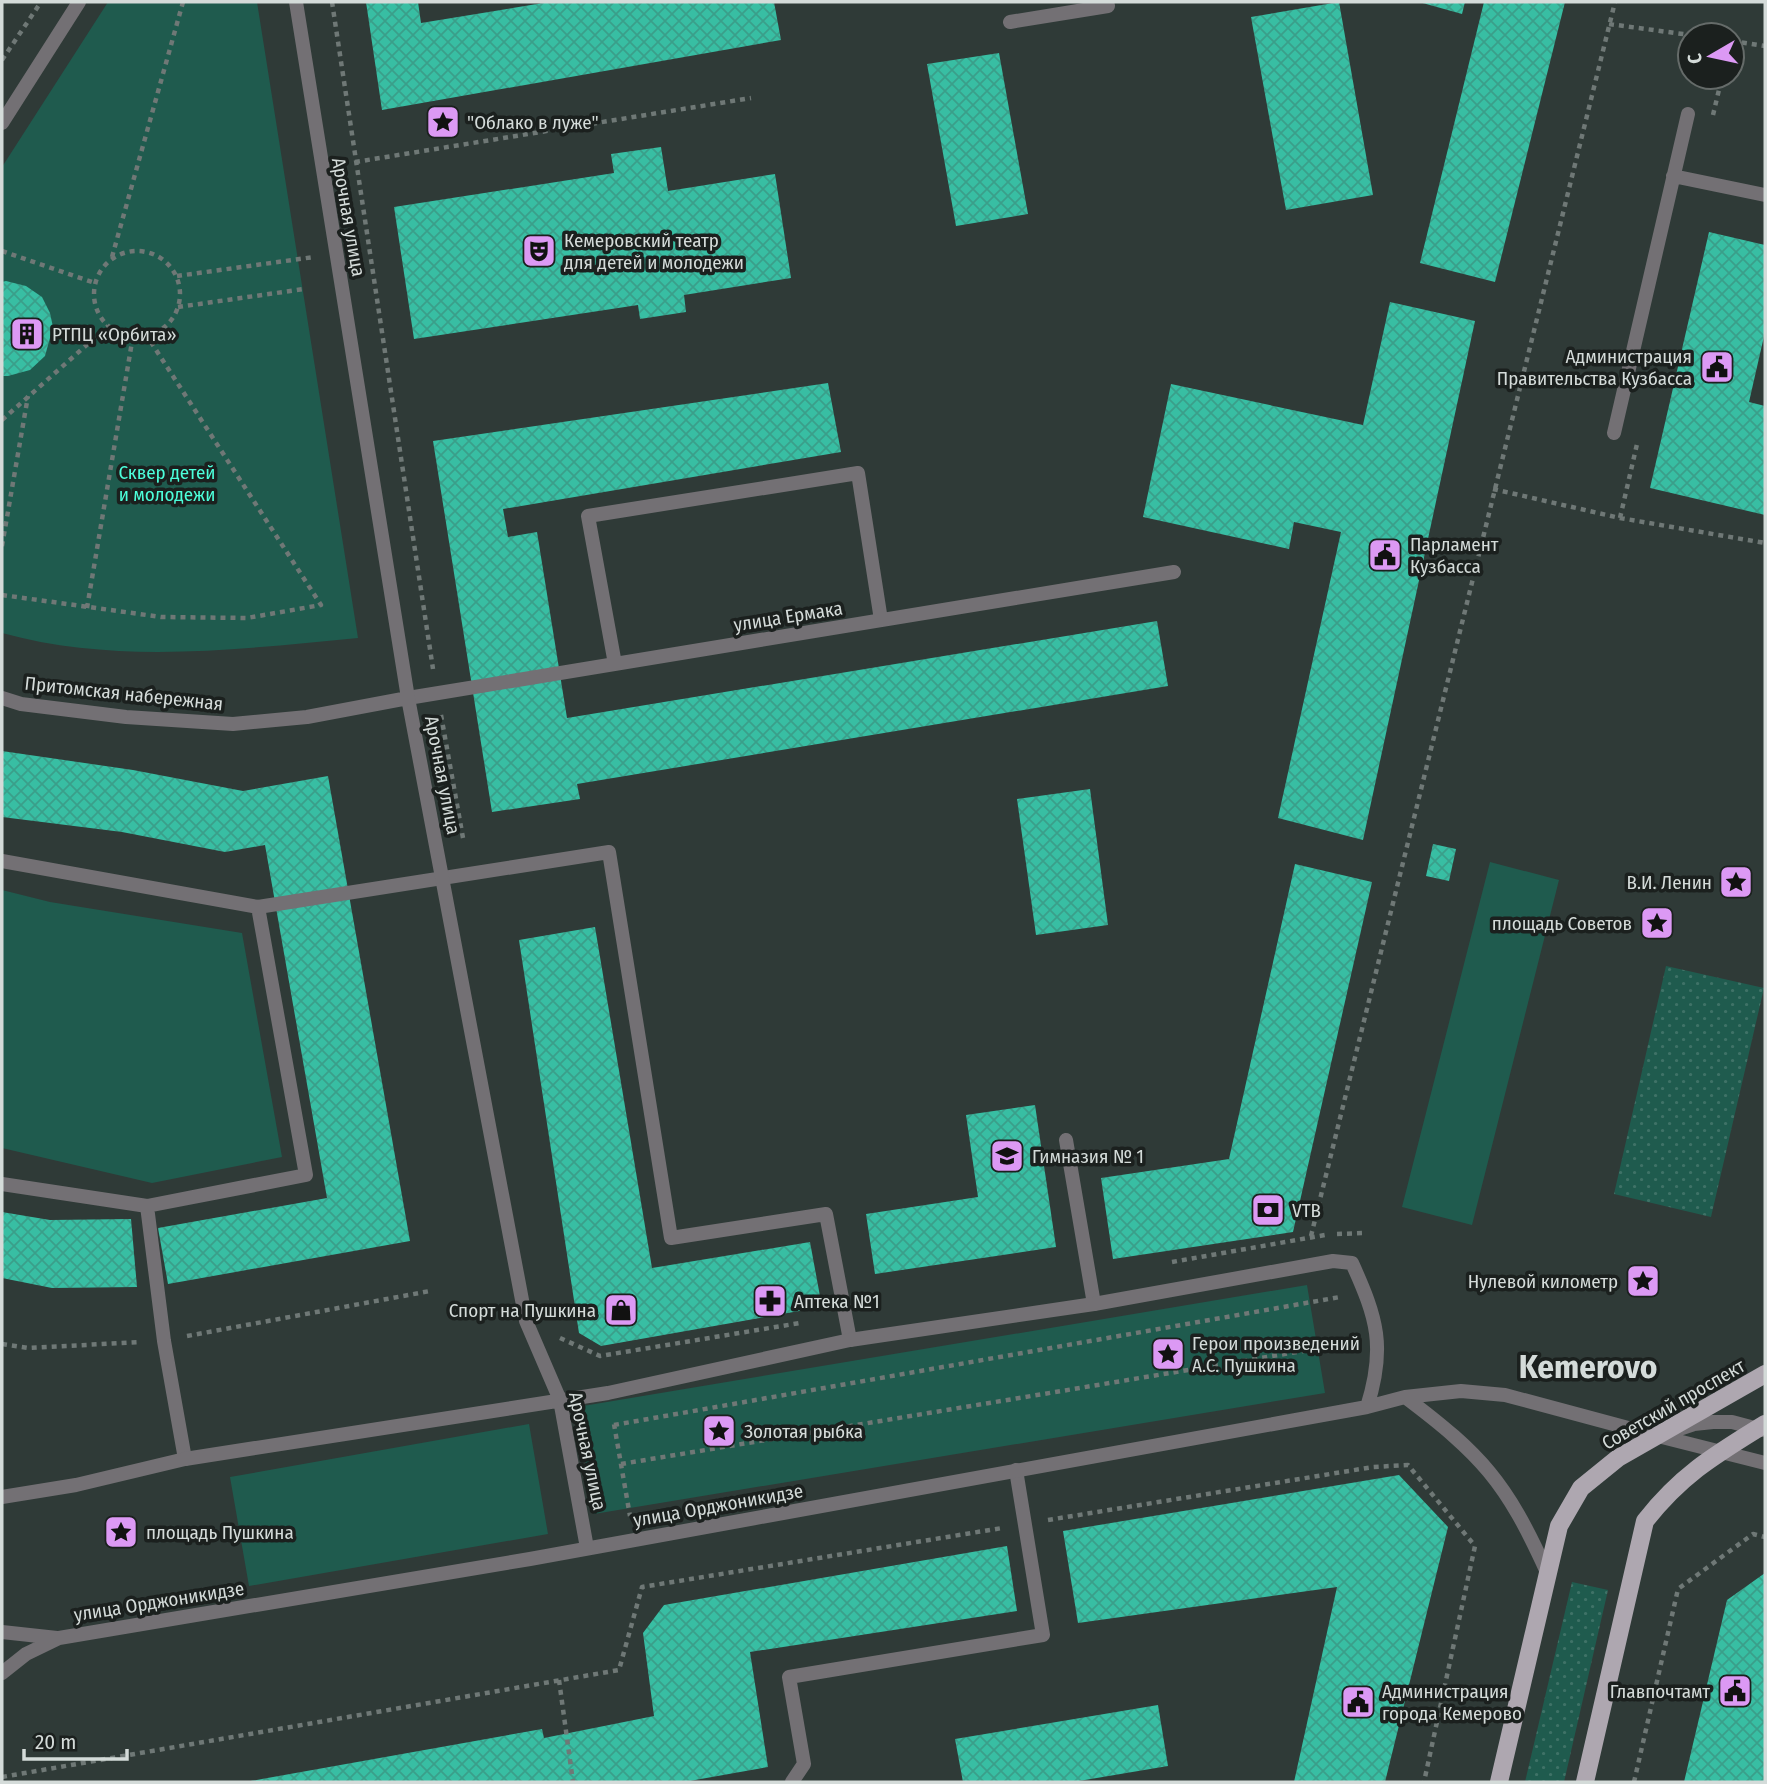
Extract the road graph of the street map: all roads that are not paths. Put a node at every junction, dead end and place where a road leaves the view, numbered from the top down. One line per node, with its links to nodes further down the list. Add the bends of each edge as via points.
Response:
1 (79, 2): 6 (street)
2 (296, 2): 14 (street, Арочная улица)
3 (1107, 2): 4 (street, via 1108,6)
4 (1010, 22)
5 (1688, 114): 7 (street)
6 (2, 123)
7 (1673, 176): 8 (street); 9 (street)
8 (1765, 195)
9 (1614, 433)
10 (1174, 572): 11 (street, улица Ермака)
11 (881, 620): 12 (street, улица Ермака); 12 (street, via 858,473 602,513 588,516)
12 (615, 664): 14 (street, улица Ермака)
13 (2, 698): 14 (street, Притомская набережная, via 125,717 233,724 307,717)
14 (408, 698): 16 (street, Арочная улица)
15 (2, 861): 17 (street)
16 (444, 878): 17 (street); 22 (street, via 609,852 671,1238 826,1213); 25 (street, Арочная улица, via 526,1321)
17 (258, 907): 20 (street, via 306,1175)
18 (1066, 1140): 21 (street)
19 (2, 1184): 20 (street)
20 (147, 1206): 30 (street)
21 (1094, 1304): 22 (street); 26 (street, via 1333,1261 1352,1263 1374,1311 1378,1345)
22 (850, 1340): 25 (street)
23 (1765, 1374): 28 (main road, Советский проспект)
24 (1405, 1397): 26 (street, улица Орджоникидзе); 28 (street, улица Орджоникидзе, via 1461,1391 1505,1395); 35 (street, via 1459,1438 1490,1470 1511,1499)
25 (560, 1400): 30 (street); 34 (street, Арочная улица)
26 (1367, 1407): 32 (street, улица Орджоникидзе)
27 (1763, 1428): 28 (street, via 1713,1422); 29 (main road)
28 (1658, 1436): 29 (street, улица Орджоникидзе); 35 (main road, Советский проспект, via 1618,1458 1581,1488 1559,1526)
29 (1721, 1450): 31 (street, улица Орджоникидзе); 41 (main road, via 1684,1477 1644,1521)
30 (185, 1459): 33 (street)
31 (1765, 1463)
32 (1016, 1470): 34 (street, улица Орджоникидзе); 39 (street, via 1043,1635 789,1677 804,1765)
33 (2, 1497)
34 (587, 1548): 37 (street, улица Орджоникидзе)
35 (1546, 1570): 40 (main road, Советский проспект)
36 (2, 1632): 37 (street)
37 (59, 1638): 38 (street, улица Орджоникидзе, via 26,1654)
38 (2, 1673)
39 (792, 1782)
40 (1499, 1782)
41 (1585, 1782)

